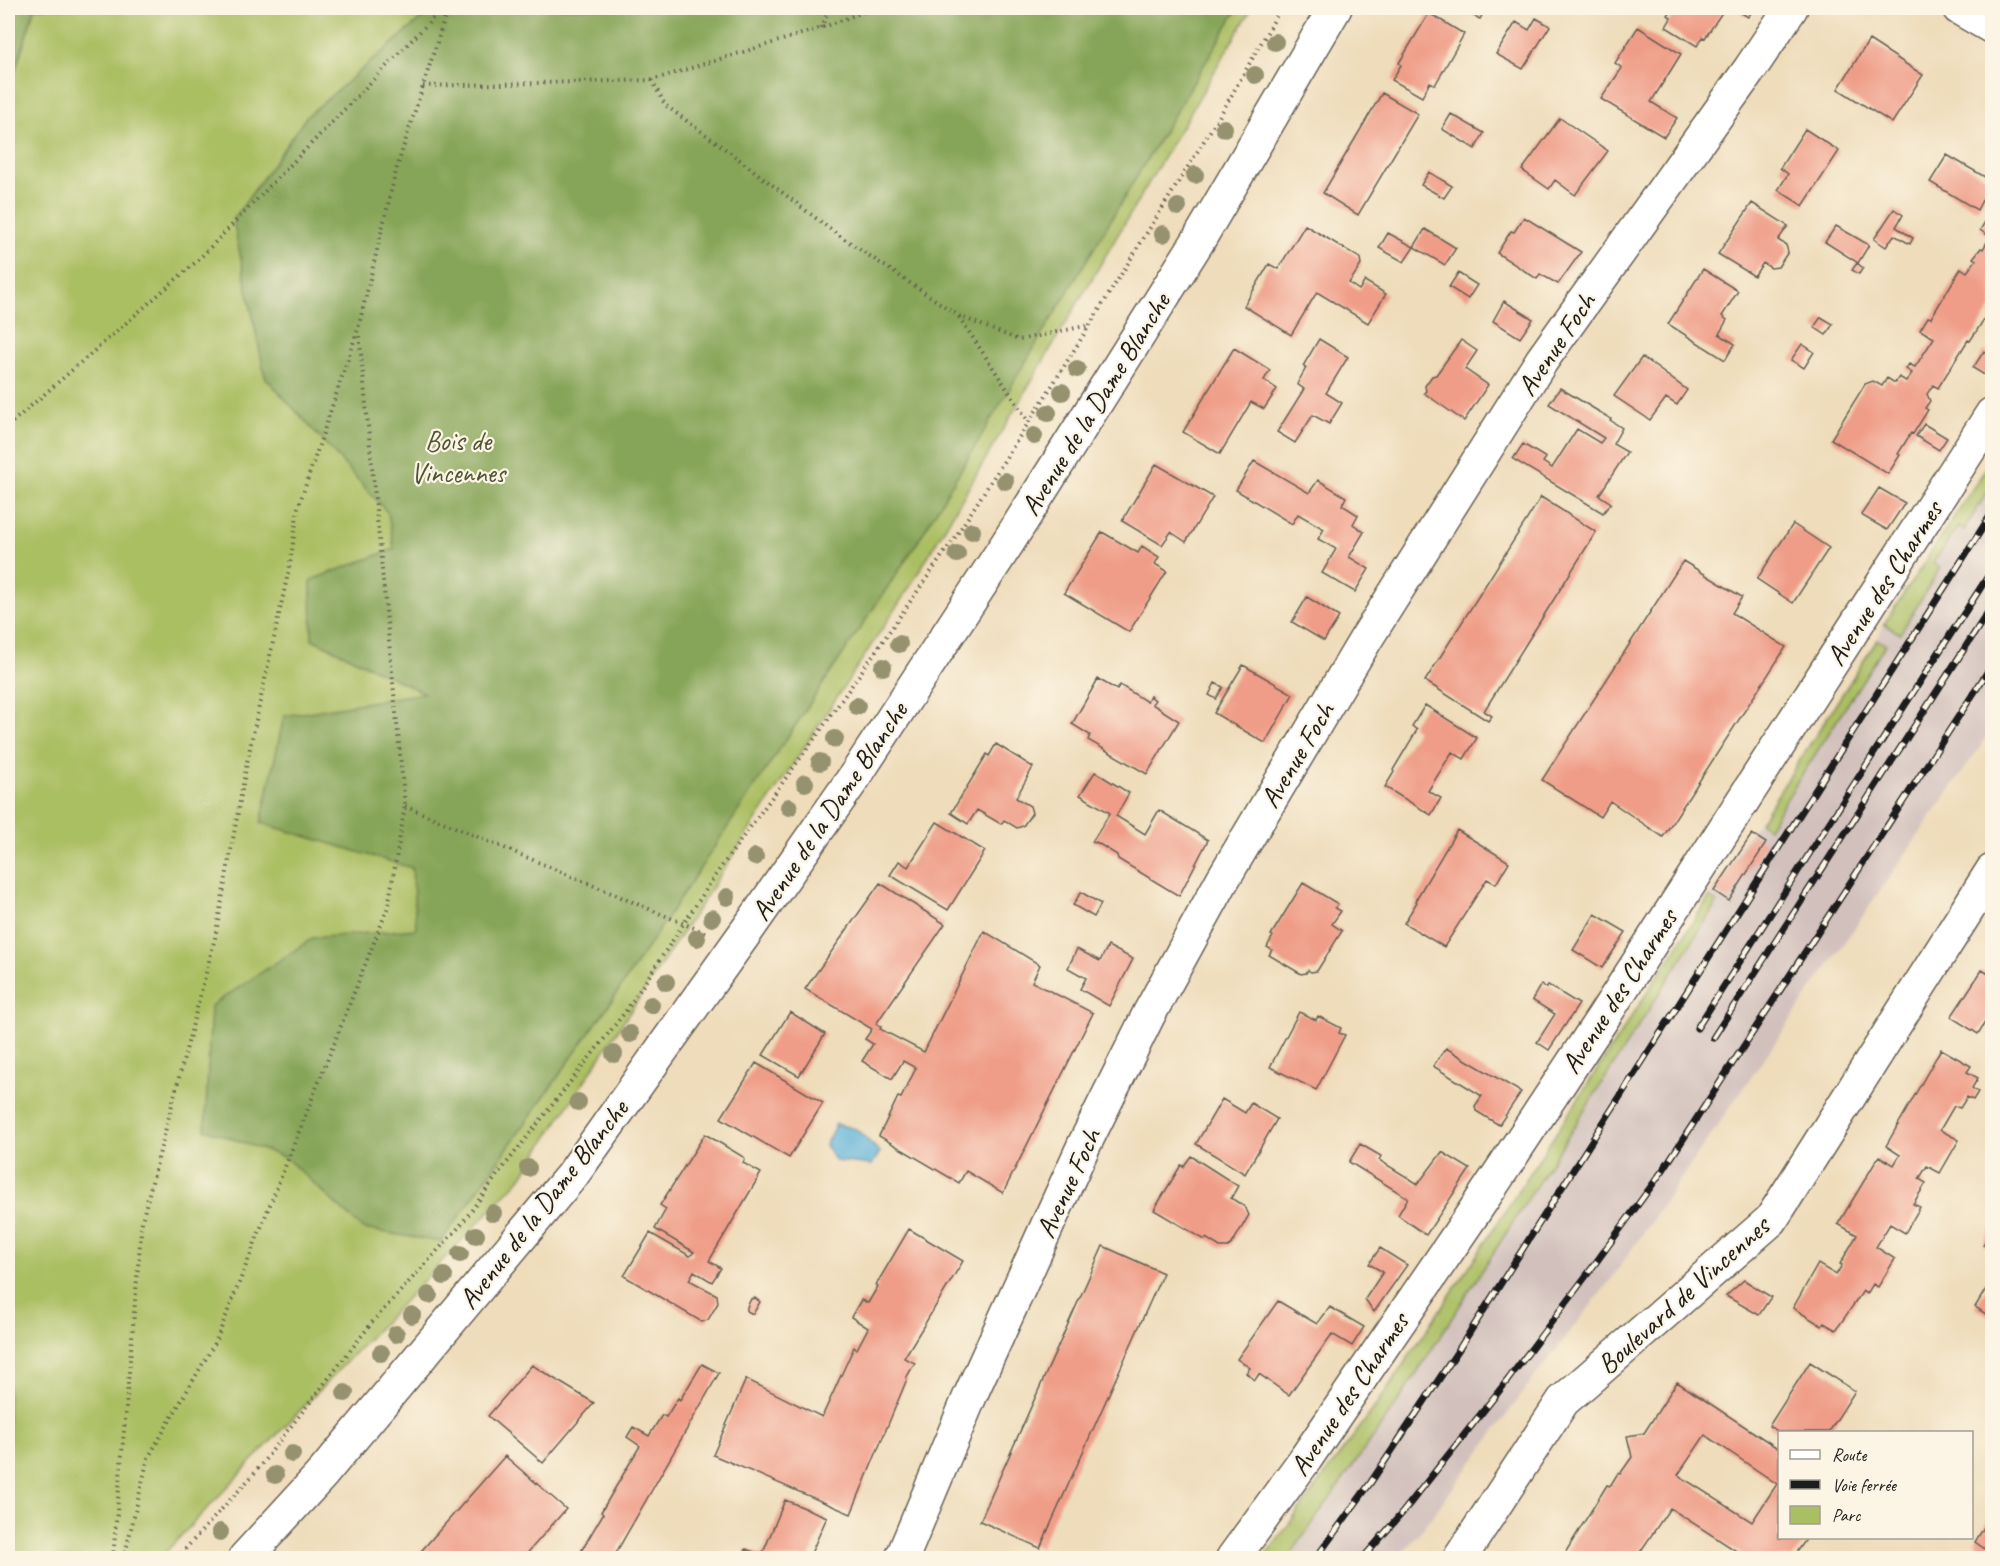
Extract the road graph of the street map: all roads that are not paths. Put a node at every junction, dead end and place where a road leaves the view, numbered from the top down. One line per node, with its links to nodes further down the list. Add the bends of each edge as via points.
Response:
1 (1335, 8): 7 (street, Avenue de la Dame Blanche, via 1198,241 1006,544 853,779 736,946 573,1174 323,1473)
2 (1791, 8): 8 (street, Avenue Foch, via 1542,360 1366,639 1223,879 1149,1014 1084,1145 970,1396)
3 (1959, 8): 4 (street)
4 (1992, 27)
5 (1992, 414): 9 (street, Avenue des Charmes, via 1525,1135 1306,1458)
6 (1992, 871): 10 (street, Boulevard de Vincennes, via 1771,1220 1563,1401)
7 (245, 1558)
8 (902, 1558)
9 (1233, 1558)
10 (1460, 1558)

